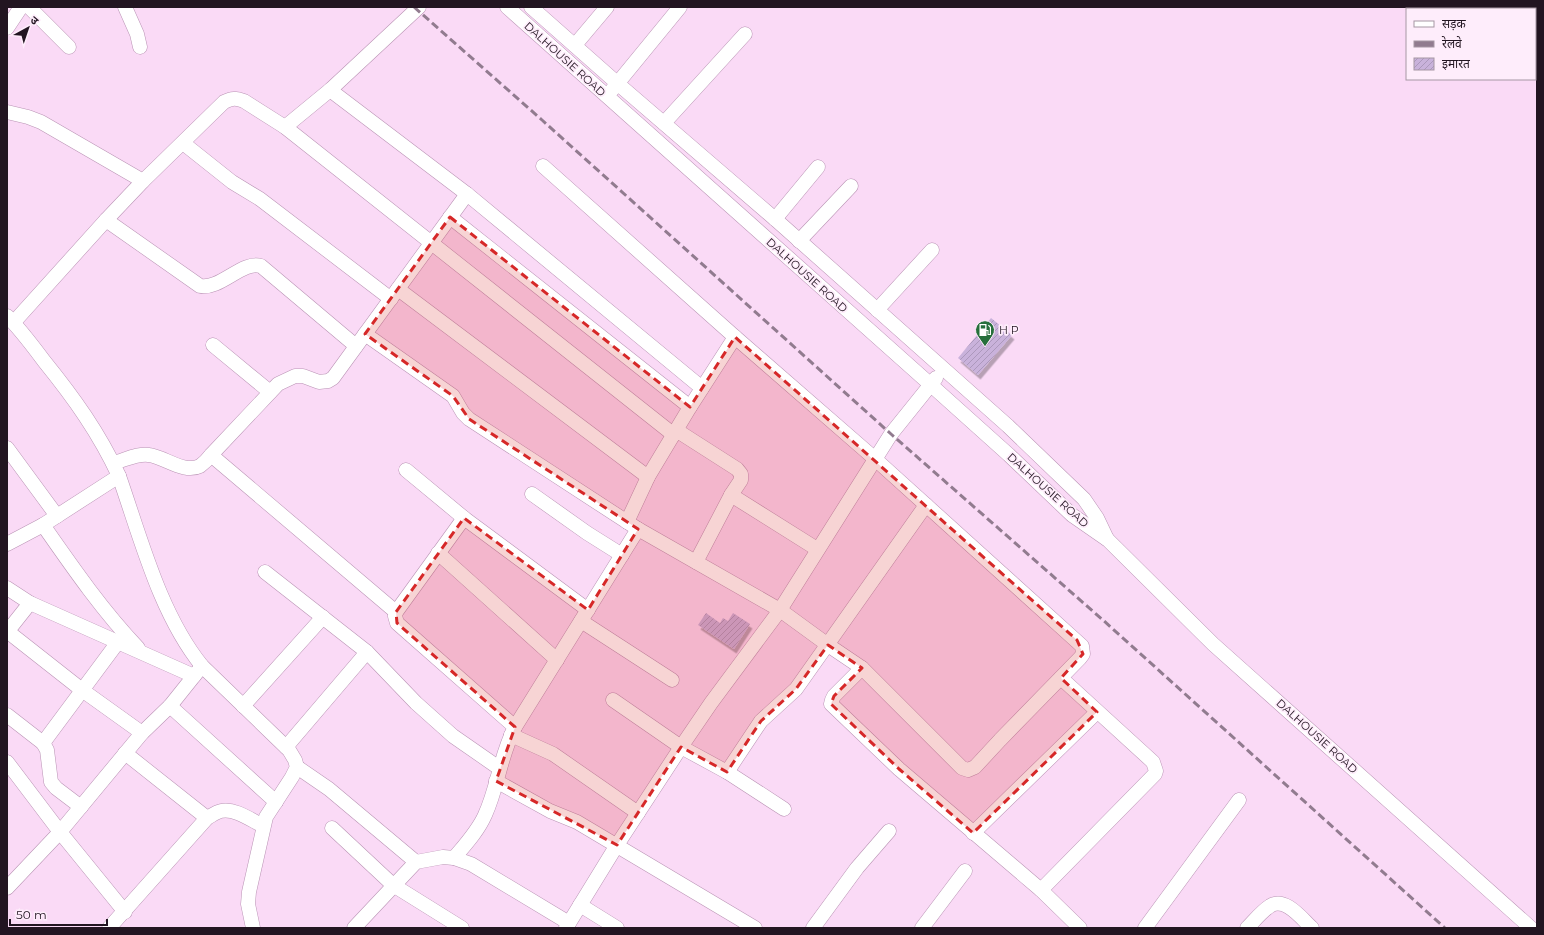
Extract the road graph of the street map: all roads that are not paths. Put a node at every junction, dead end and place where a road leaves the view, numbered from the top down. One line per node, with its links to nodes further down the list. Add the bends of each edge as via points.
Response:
1 (21, 7): 9 (street)
2 (29, 7): 12 (street)
3 (125, 7): 13 (street)
4 (419, 7): 15 (street)
5 (507, 7): 16 (street, DALHOUSIE ROAD)
6 (531, 7): 11 (street, DALHOUSIE ROAD)
7 (607, 7): 11 (street)
8 (680, 7): 14 (street)
9 (7, 28)
10 (745, 34): 18 (street)
11 (575, 45): 14 (street, DALHOUSIE ROAD)
12 (69, 46)
13 (140, 47)
14 (617, 83): 16 (street); 18 (street, DALHOUSIE ROAD)
15 (330, 90): 19 (street); 25 (street)
16 (607, 96): 40 (street, DALHOUSIE ROAD)
17 (7, 112): 23 (street, via 41,122)
18 (664, 123): 27 (street, DALHOUSIE ROAD)
19 (285, 127): 20 (street, via 244,101 231,98); 30 (street)
20 (183, 143): 23 (street); 32 (street, via 232,182)
21 (543, 166): 36 (street)
22 (818, 167): 27 (street)
23 (143, 181): 28 (street)
24 (851, 186): 29 (street)
25 (467, 194): 26 (street); 41 (street)
26 (450, 217): 30 (street); 43 (street)
27 (775, 219): 29 (street, DALHOUSIE ROAD)
28 (106, 220): 34 (street); 38 (street, via 200,286 215,284 252,265 261,266)
29 (799, 241): 33 (street, DALHOUSIE ROAD)
30 (432, 242): 32 (street); 44 (street)
31 (932, 250): 33 (street)
32 (394, 294): 35 (street); 50 (street)
33 (877, 310): 39 (street, DALHOUSIE ROAD)
34 (10, 319): 48 (street, via 90,421)
35 (365, 334): 38 (street); 57 (street, via 449,393 470,419)
36 (735, 338): 41 (street); 47 (street)
37 (213, 345): 42 (street)
38 (356, 346): 42 (street, via 340,370 328,382 295,376 278,384)
39 (944, 370): 40 (street); 58 (street, DALHOUSIE ROAD, via 1008,426 1079,494 1097,518)
40 (931, 385): 47 (street); 58 (street, DALHOUSIE ROAD, via 1072,515)
41 (702, 388): 43 (street)
42 (270, 392): 46 (street)
43 (690, 407): 44 (street)
44 (675, 433): 50 (street); 52 (street, via 739,471 741,480)
45 (7, 448): 54 (street)
46 (211, 455): 48 (street, via 199,466 191,468 150,455 142,455); 68 (street)
47 (874, 458): 53 (street); 60 (street)
48 (116, 470): 54 (street); 78 (street, via 156,584)
49 (406, 470): 55 (street)
50 (648, 477): 57 (street)
51 (532, 494): 62 (street)
52 (731, 495): 60 (street); 63 (street)
53 (926, 505): 73 (street); 79 (street, via 1082,646 1083,654)
54 (57, 516): 56 (street)
55 (464, 518): 61 (street); 69 (street)
56 (43, 525): 59 (street); 75 (street, via 115,624)
57 (632, 526): 62 (street); 63 (street)
58 (1108, 540): 130 (street, DALHOUSIE ROAD, via 1213,644)
59 (8, 541)
60 (817, 549): 67 (street)
61 (438, 553): 68 (street); 76 (street)
62 (622, 555): 69 (street)
63 (696, 562): 67 (street)
64 (265, 572): 70 (street)
65 (7, 588): 66 (street)
66 (30, 603): 71 (street); 72 (street)
67 (780, 610): 73 (street); 90 (street)
68 (396, 612): 87 (street, via 396,623)
69 (584, 616): 76 (street); 80 (street)
70 (323, 617): 74 (street); 84 (street)
71 (7, 632): 81 (street)
72 (118, 642): 75 (street); 81 (street)
73 (828, 645): 77 (street); 95 (street, via 796,689 761,721)
74 (367, 652): 91 (street); 96 (street, via 416,703)
75 (144, 654): 78 (street)
76 (557, 660): 87 (street)
77 (862, 668): 79 (street, via 962,768 968,770 975,767); 107 (street, via 834,696 832,704 898,769)
78 (198, 671): 83 (street); 84 (street)
79 (1061, 678): 85 (street)
80 (672, 680)
81 (82, 690): 88 (street); 89 (street)
82 (613, 700): 90 (street)
83 (170, 706): 88 (street); 98 (street)
84 (243, 706): 91 (street)
85 (1097, 712): 107 (street); 114 (street, via 1153,762 1156,771)
86 (7, 715): 89 (street)
87 (513, 731): 96 (street); 101 (street, via 552,754)
88 (142, 733): 92 (street)
89 (43, 743): 99 (street, via 47,750 51,782)
90 (681, 746): 95 (street); 101 (street)
91 (286, 747): 94 (street)
92 (125, 753): 99 (street); 102 (street)
93 (7, 762): 106 (street)
94 (297, 767): 98 (street); 110 (street, via 329,789)
95 (728, 772): 100 (street)
96 (498, 774): 108 (street, via 550,811 578,822); 109 (street, via 485,816)
97 (1239, 800): 127 (street)
98 (276, 802): 103 (street)
99 (81, 807): 106 (street)
100 (784, 808)
101 (638, 813): 108 (street)
102 (207, 818): 103 (street, via 219,811 227,810); 116 (street)
103 (263, 826): 119 (street, via 249,892 248,904)
104 (332, 828): 112 (street)
105 (889, 831): 124 (street, via 857,868)
106 (60, 832): 113 (street); 116 (street)
107 (973, 833): 114 (street)
108 (617, 845): 115 (street); 123 (street)
109 (454, 858): 110 (street, via 442,857); 117 (street, via 471,864)
110 (416, 862): 112 (street)
111 (965, 870): 125 (street)
112 (393, 885): 120 (street); 121 (street)
113 (7, 888)
114 (1041, 890): 126 (street)
115 (580, 905): 117 (street); 122 (street)
116 (124, 912): 118 (street)
117 (568, 925)
118 (113, 927)
119 (253, 928)
120 (354, 928)
121 (462, 928)
122 (617, 928)
123 (756, 928)
124 (813, 928)
125 (922, 928)
126 (1080, 928)
127 (1146, 928)
128 (1247, 928): 129 (street, via 1269,906 1279,903 1289,908)
129 (1312, 928)
130 (1531, 928)

